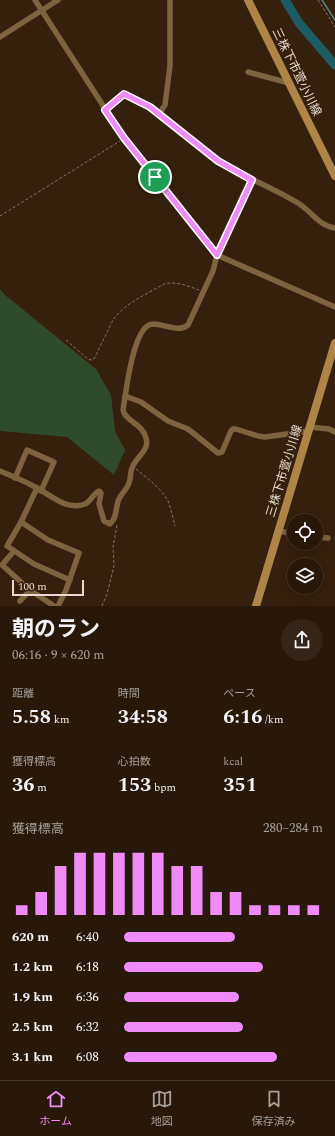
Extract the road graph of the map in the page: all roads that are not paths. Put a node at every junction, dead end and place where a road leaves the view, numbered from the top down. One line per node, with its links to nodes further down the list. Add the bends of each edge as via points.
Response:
1 (35, 0): 5 (street)
2 (58, 0): 5 (street)
3 (170, 0): 10 (street, via 170,66 165,105)
4 (248, 0): 8 (main road, 三株下市萱小川線)
5 (39, 12): 6 (street); 9 (street)
6 (0, 37)
7 (248, 72): 8 (street)
8 (289, 83): 11 (main road, 三株下市萱小川線)
9 (105, 110): 10 (street, via 124,94); 14 (street, via 122,136)
10 (159, 114): 12 (street, via 218,161)
11 (335, 176)
12 (251, 183): 13 (street, via 299,203 319,221); 14 (street)
13 (335, 228)
14 (217, 255): 15 (street); 18 (street, via 213,271 188,325 181,329 153,324 144,328 135,346)
15 (335, 307)
16 (335, 342): 17 (main road, 三株下市萱小川線)
17 (333, 354): 19 (main road, 三株下市萱小川線)
18 (125, 396): 19 (street, via 141,402 168,421 188,429 218,453 222,452 233,429 265,437); 23 (street, via 124,414 139,426 147,438 143,453 133,466 129,484 120,498 110,524 104,521 99,491 90,501 76,506 55,500)
19 (309, 429): 20 (street, via 329,429); 25 (main road, 三株下市萱小川線)
20 (335, 432)
21 (0, 471): 22 (street)
22 (15, 478): 23 (street); 23 (street, via 28,450 54,462)
23 (39, 489): 24 (street)
24 (21, 522): 29 (street, via 7,546); 30 (street, via 48,540 79,553)
25 (279, 531): 26 (street); 35 (main road, 三株下市萱小川線)
26 (287, 533)
27 (323, 538): 28 (street)
28 (328, 538)
29 (14, 551): 30 (street, via 34,564); 31 (street, via 2,565)
30 (70, 580): 34 (street)
31 (30, 590): 32 (street); 33 (street)
32 (20, 601)
33 (54, 606)
34 (58, 606)
35 (256, 606)

